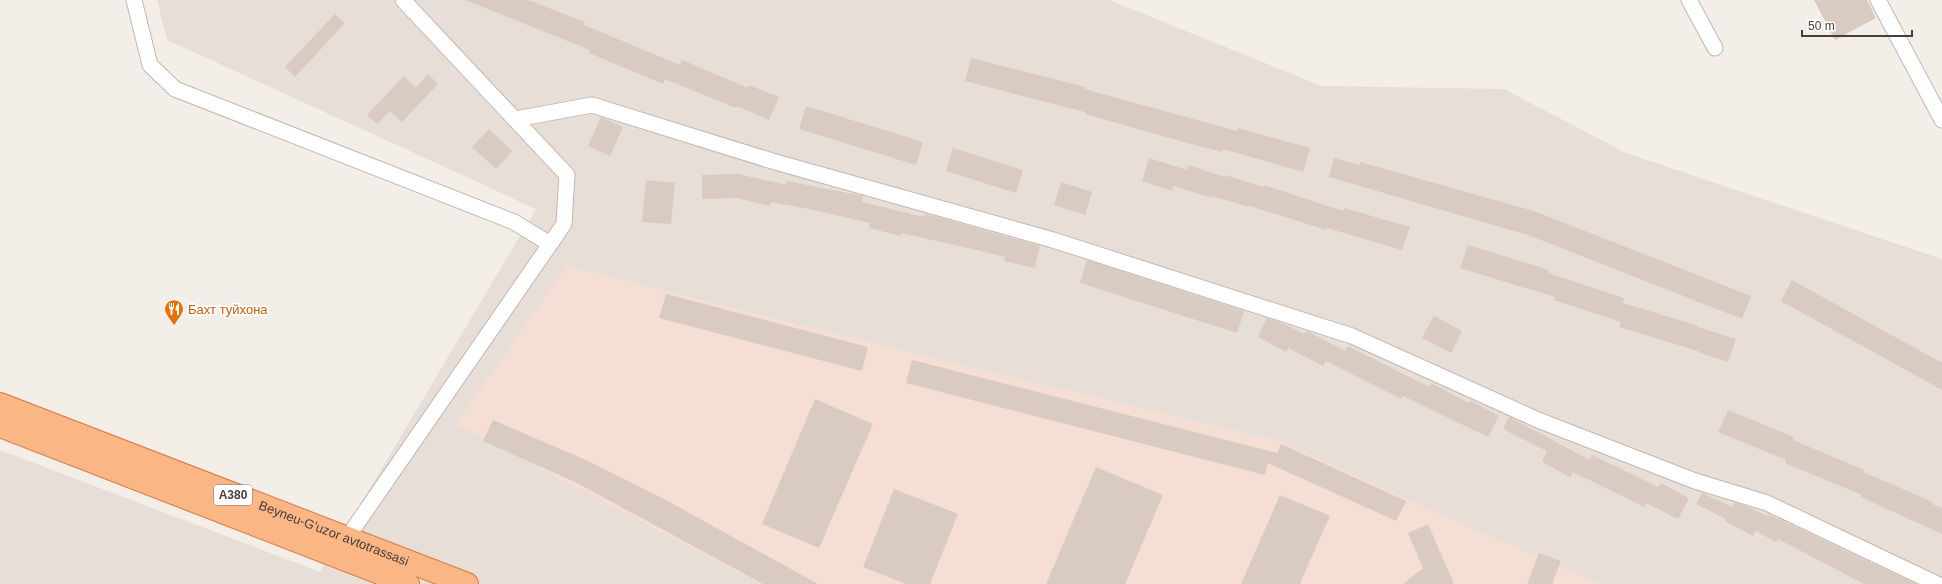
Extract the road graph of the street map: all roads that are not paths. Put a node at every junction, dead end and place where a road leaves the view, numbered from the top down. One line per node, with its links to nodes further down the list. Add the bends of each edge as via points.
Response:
1 (134, 0): 8 (street, via 150,64 175,89 514,222)
2 (403, 0): 6 (street)
3 (1689, 0): 5 (street)
4 (1878, 0): 7 (street)
5 (1715, 48)
6 (516, 119): 8 (street, via 567,175 564,224); 14 (street, via 592,105 772,161 1053,240 1352,336 1538,420 1694,481 1767,503)
7 (1942, 120)
8 (550, 244): 11 (street)
9 (0, 404): 11 (highway, Beyneu-G'uzor avtotrassasi / A380)
10 (0, 426): 12 (highway, Beyneu-G'uzor avtotrassasi / A380)
11 (347, 538): 13 (highway, Beyneu-G'uzor avtotrassasi / A380)
12 (408, 584)
13 (467, 584)
14 (1937, 584)

